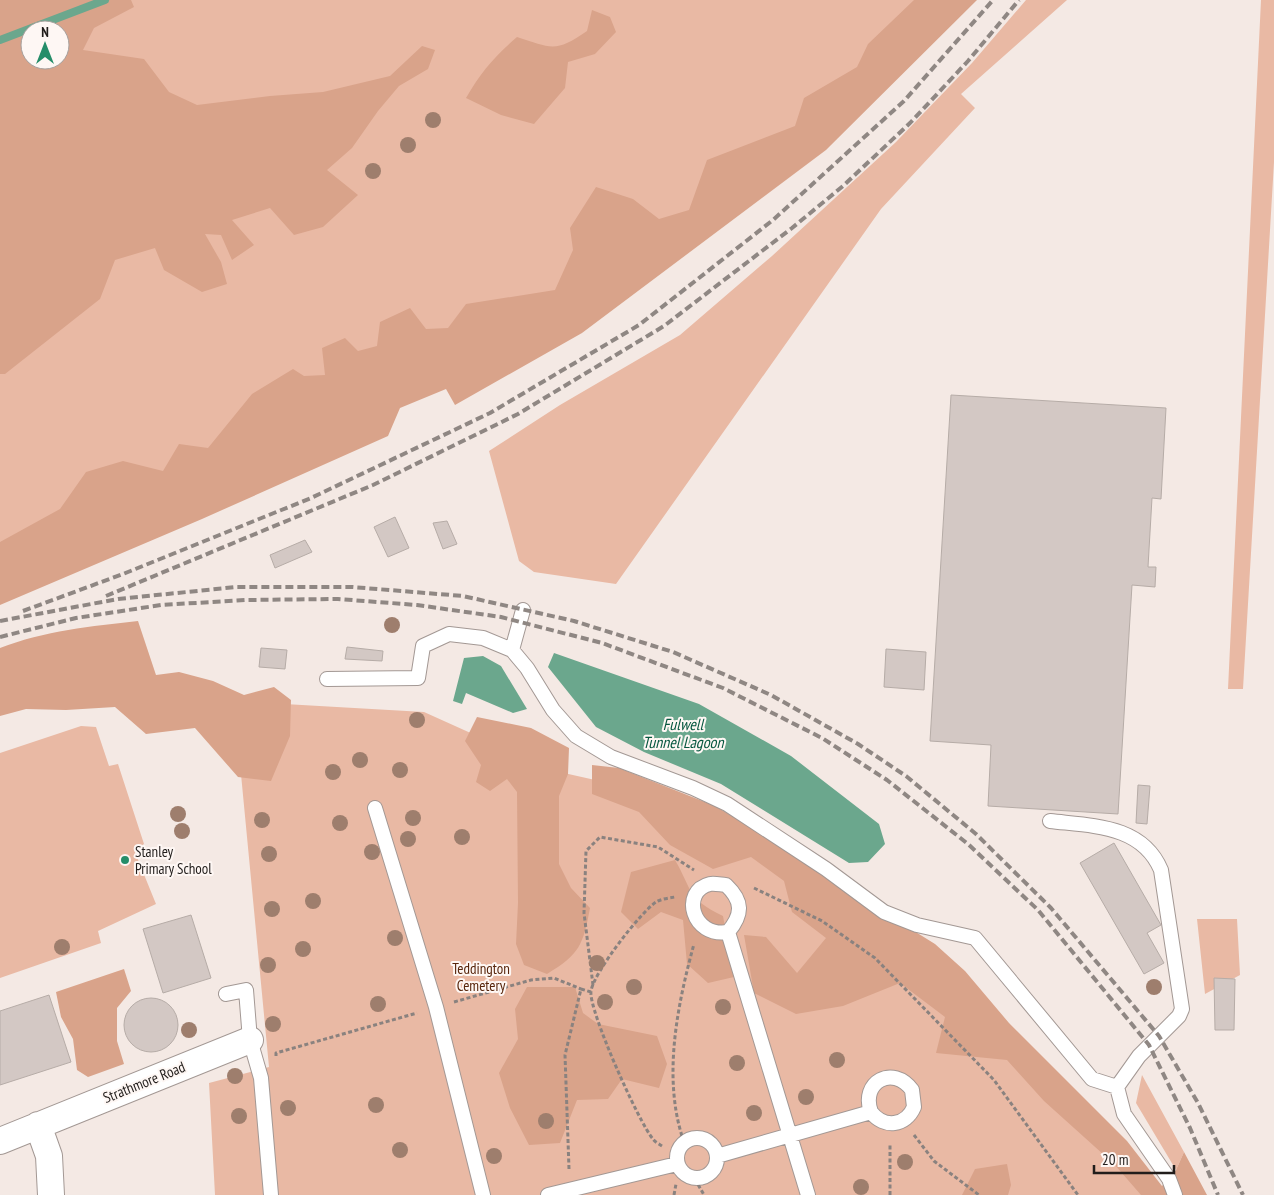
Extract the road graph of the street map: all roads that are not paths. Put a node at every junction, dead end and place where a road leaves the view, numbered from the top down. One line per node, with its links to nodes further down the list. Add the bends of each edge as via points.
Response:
1 (523, 610): 2 (lane)
2 (512, 650): 3 (lane, via 483,638 450,634 422,646 418,678); 9 (lane, via 553,710 576,736 611,757 727,804 826,869 884,912 917,925 975,938 1092,1079)
3 (327, 679)
4 (375, 808): 18 (lane, via 436,1007)
5 (1050, 821): 9 (lane, via 1126,833 1149,850 1161,870 1182,1009 1179,1016 1139,1056)
6 (728, 932): 6 (lane, via 740,907 735,894 726,885 710,884 696,893 695,919 706,930); 12 (lane)
7 (226, 994): 8 (lane, via 246,990)
8 (250, 1040): 11 (street, Strathmore Road); 17 (lane, via 261,1078)
9 (1117, 1087): 21 (lane, via 1124,1114 1169,1179)
10 (871, 1112): 10 (lane, via 880,1121 904,1120 911,1114 915,1100 912,1090 900,1079 887,1077 877,1082 870,1091 868,1103); 12 (lane)
11 (38, 1125): 13 (street, Strathmore Road); 16 (street, via 49,1156)
12 (789, 1136): 14 (lane); 20 (lane)
13 (0, 1141)
14 (717, 1156): 15 (lane, via 705,1139 695,1137 684,1142 678,1150); 15 (lane, via 714,1170 702,1179 682,1172)
15 (677, 1160): 19 (lane)
16 (51, 1195)
17 (271, 1195)
18 (483, 1195)
19 (548, 1195)
20 (808, 1195)
21 (1175, 1195)

